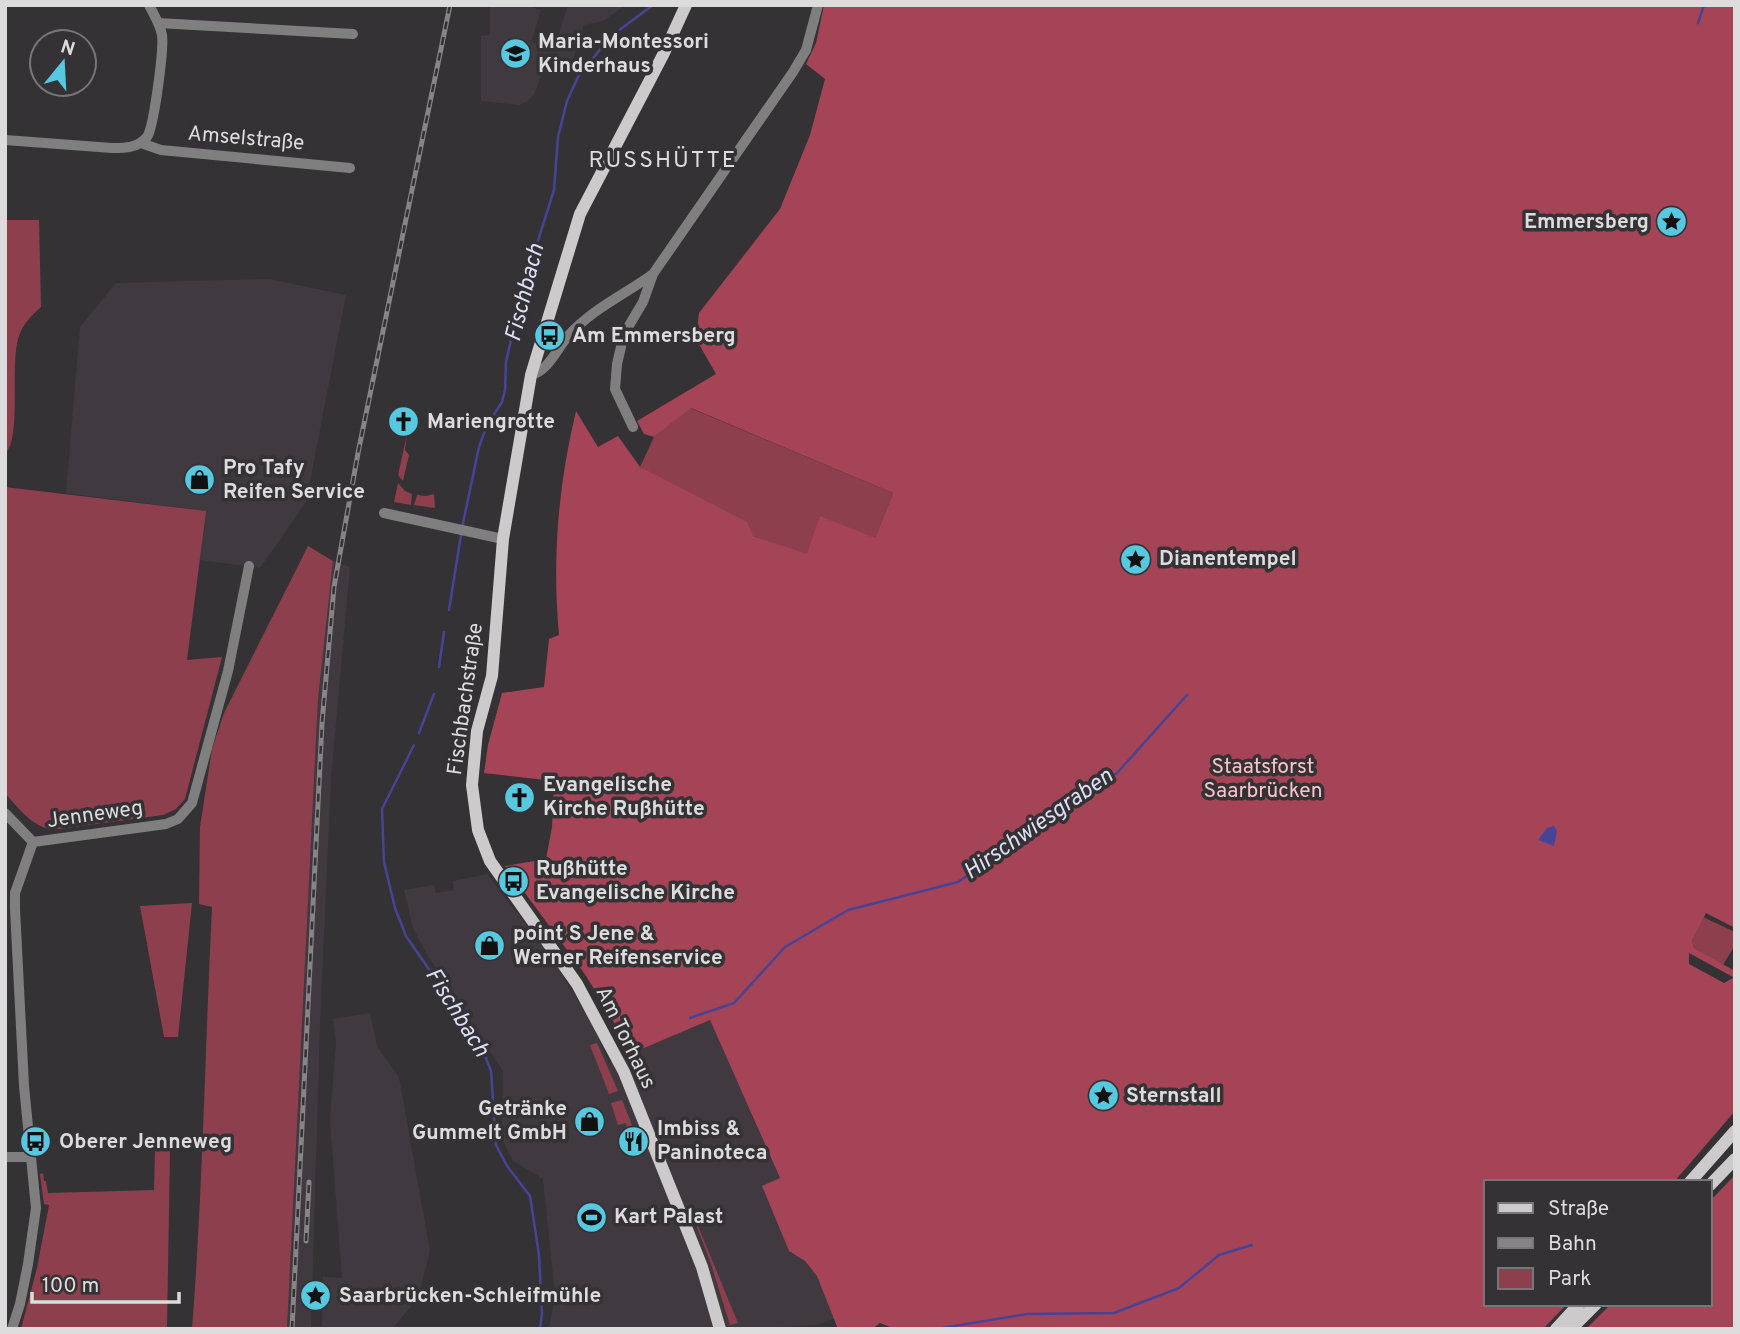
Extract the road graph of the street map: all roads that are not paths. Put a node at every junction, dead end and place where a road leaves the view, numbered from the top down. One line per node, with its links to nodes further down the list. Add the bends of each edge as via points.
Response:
1 (149, 5): 4 (street)
2 (686, 5): 10 (main road, Fischbachstraße, via 580,214)
3 (818, 5): 9 (street, via 806,50 793,72)
4 (158, 23): 5 (street); 7 (street, via 163,45 151,128)
5 (353, 34)
6 (5, 140): 7 (street, via 120,148)
7 (141, 143): 8 (street, Amselstraße, via 161,150)
8 (349, 168)
9 (653, 274): 10 (street, via 592,313 541,372); 11 (street, via 624,334 617,364 615,389)
10 (531, 376): 13 (main road, Fischbachstraße)
11 (633, 426)
12 (384, 513): 13 (street)
13 (503, 539): 17 (main road, Fischbachstraße, via 492,676 477,731 472,785 478,830)
14 (249, 566): 16 (street, Jenneweg, via 228,671 186,813 166,824)
15 (5, 813): 16 (street)
16 (33, 842): 19 (street, Jenneweg, via 15,893)
17 (490, 861): 29 (main road, Am Torhaus, via 577,984 624,1072 702,1267)
18 (5, 939): 19 (street)
19 (17, 942): 22 (street, Jenneweg)
20 (1735, 1131): 24 (main road)
21 (5, 1157): 22 (street)
22 (30, 1157): 28 (street, Jenneweg, via 36,1218)
23 (1735, 1159): 25 (main road)
24 (1692, 1180)
25 (1712, 1183)
26 (1576, 1306): 30 (main road)
27 (1594, 1306): 31 (main road)
28 (12, 1329)
29 (720, 1329)
30 (1556, 1329)
31 (1571, 1329)

